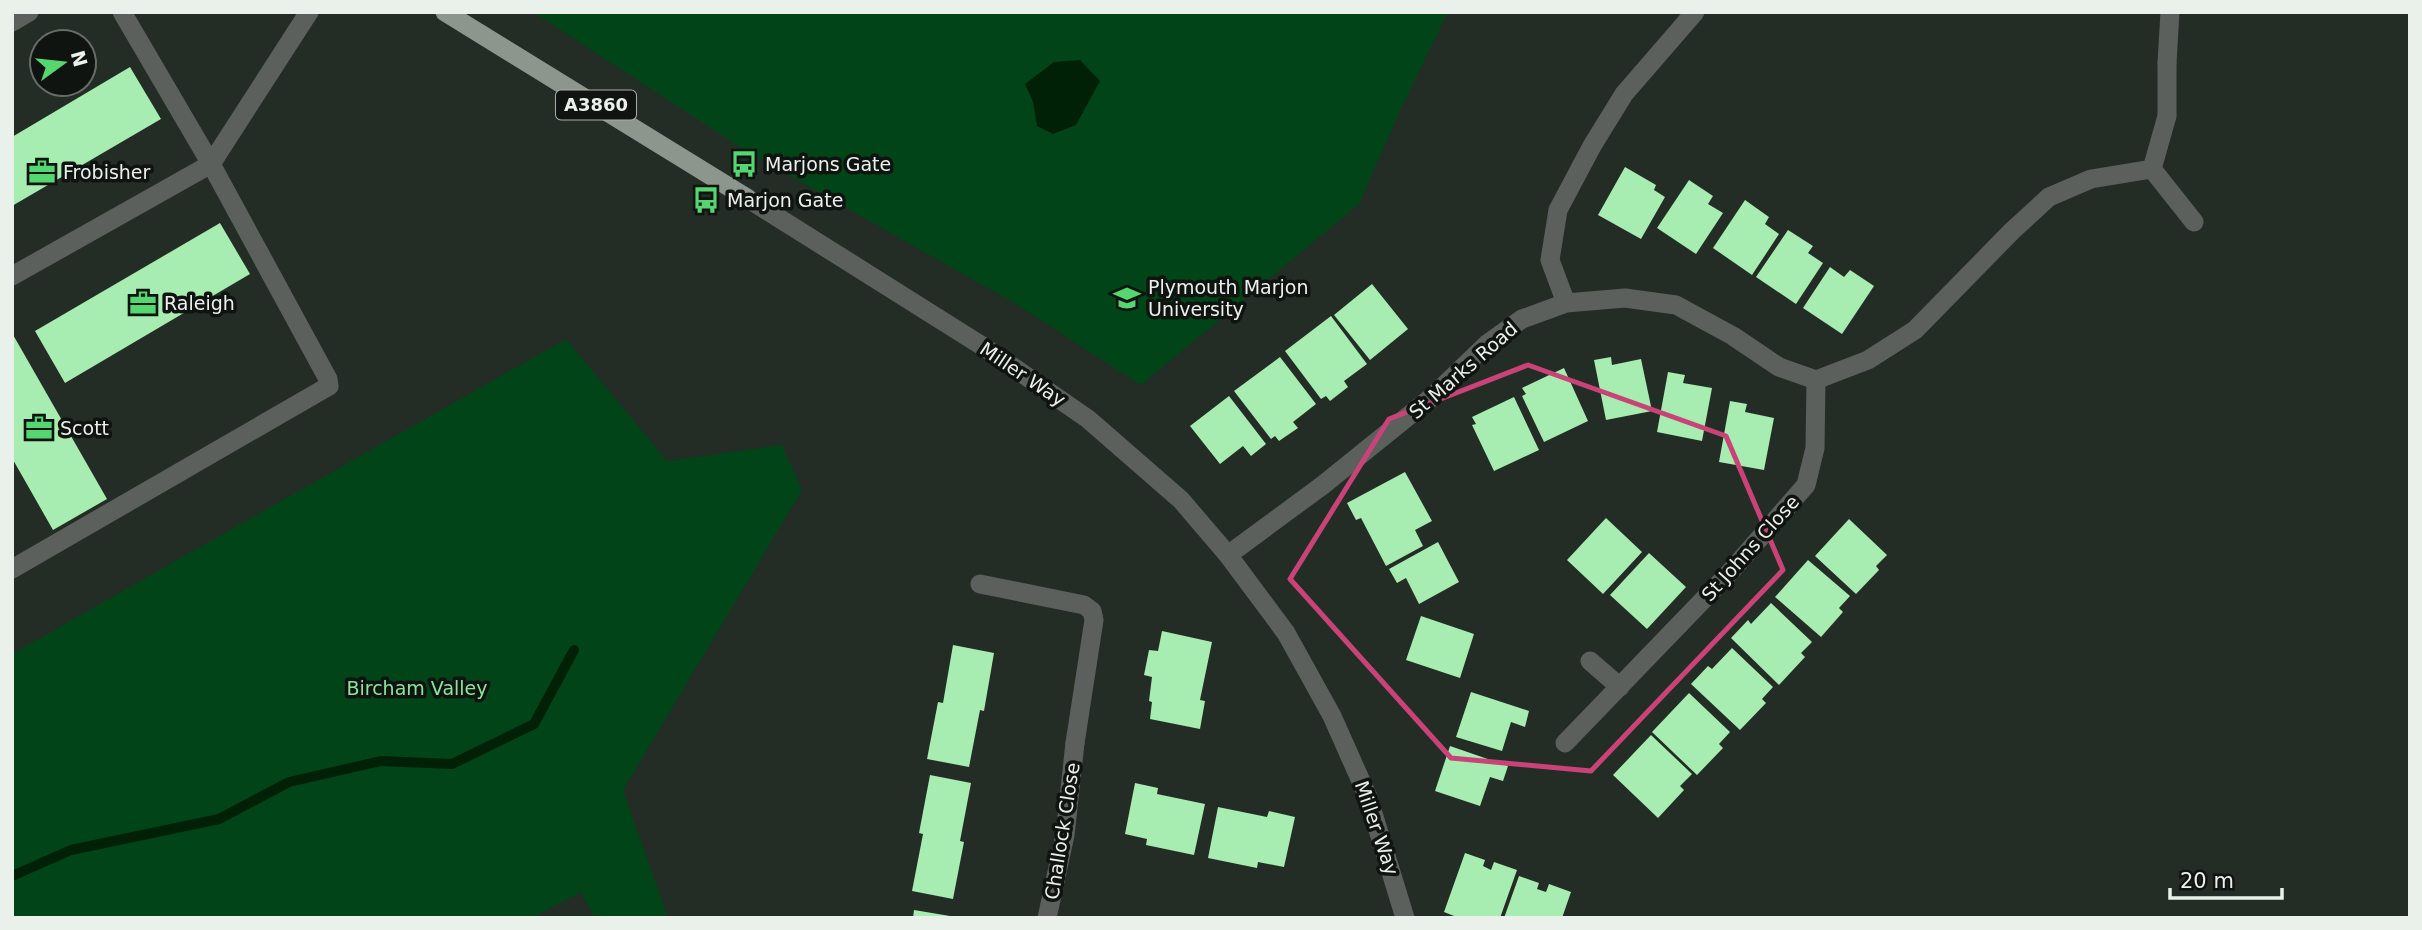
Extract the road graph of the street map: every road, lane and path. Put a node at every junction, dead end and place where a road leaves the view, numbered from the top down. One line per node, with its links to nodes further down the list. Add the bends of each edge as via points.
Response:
1 (29, 12): 7 (street)
2 (122, 12): 8 (street)
3 (309, 12): 8 (street)
4 (445, 12): 10 (main road, Miller Way / A3860)
5 (1695, 12): 13 (street, via 1624,94 1558,210 1550,260)
6 (2170, 12): 9 (street, via 2167,116)
7 (12, 22)
8 (211, 164): 12 (street); 16 (street, via 329,386)
9 (2152, 169): 11 (street); 14 (street, via 2091,180 2049,197 1915,330 1868,359)
10 (747, 198): 15 (street, Miller Way, via 987,349 1088,419 1181,500)
11 (2194, 222)
12 (12, 276)
13 (1566, 303): 14 (street, St Marks Road, via 1625,298 1676,305 1733,335 1779,367); 15 (street, St Marks Road, via 1522,319 1487,344 1432,397)
14 (1816, 380): 19 (street, St Johns Close, via 1815,448 1806,485)
15 (1228, 555): 22 (street, Miller Way, via 1286,633 1332,716 1368,797)
16 (12, 569)
17 (980, 584): 21 (street, Challock Close, via 1084,605 1094,620 1065,835)
18 (1590, 661): 19 (street)
19 (1620, 687): 20 (street, St Johns Close)
20 (1565, 743)
21 (1047, 918)
22 (1405, 918)

